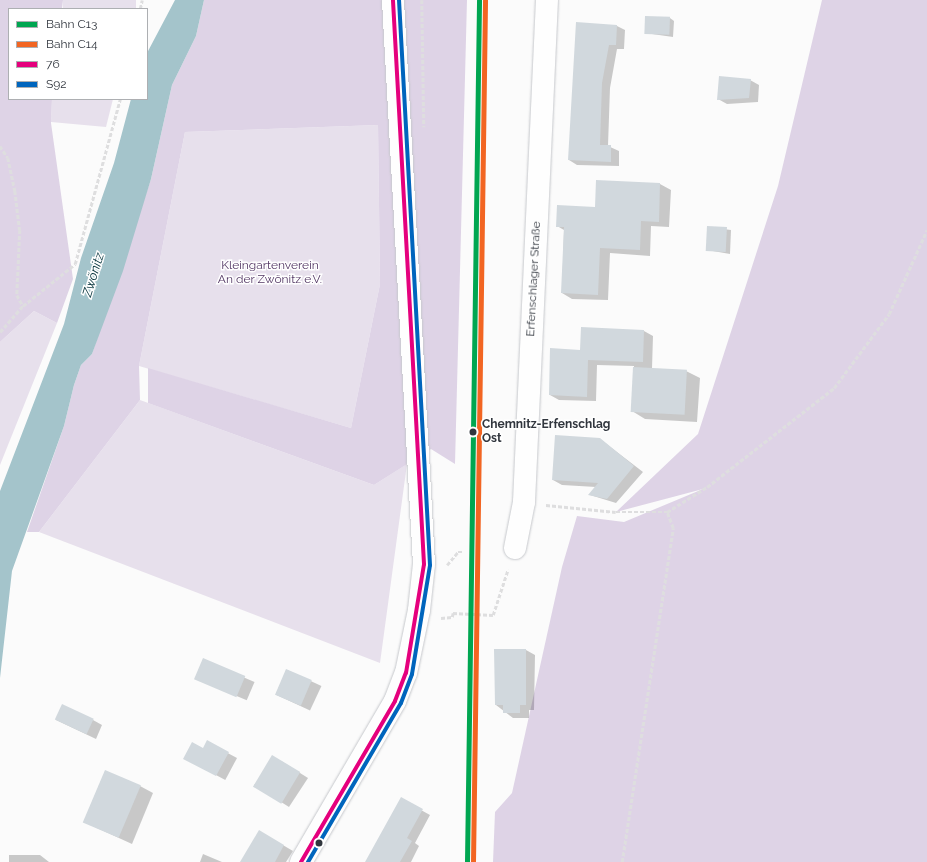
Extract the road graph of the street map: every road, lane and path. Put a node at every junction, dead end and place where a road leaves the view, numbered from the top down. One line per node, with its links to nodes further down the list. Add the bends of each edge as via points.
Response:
1 (393, 0): 16 (main road, via 424,564 420,603 406,673 395,701)
2 (422, 0): 4 (path)
3 (547, 5): 10 (main road, Erfenschlager Straße)
4 (423, 97)
5 (120, 100): 8 (path, via 75,264)
6 (0, 146): 8 (path, via 8,158 15,191 21,237 17,295)
7 (927, 230): 11 (path, via 889,314 834,388 707,487)
8 (23, 306): 9 (path)
9 (0, 332)
10 (524, 502): 11 (path, via 616,512); 12 (main road, Erfenschlager Straße)
11 (667, 512): 17 (path, via 673,528)
12 (515, 548): 15 (path, via 493,615 453,613 452,617 441,618)
13 (463, 552): 14 (path, via 458,552)
14 (442, 571)
15 (439, 625)
16 (301, 862)
17 (622, 862)

